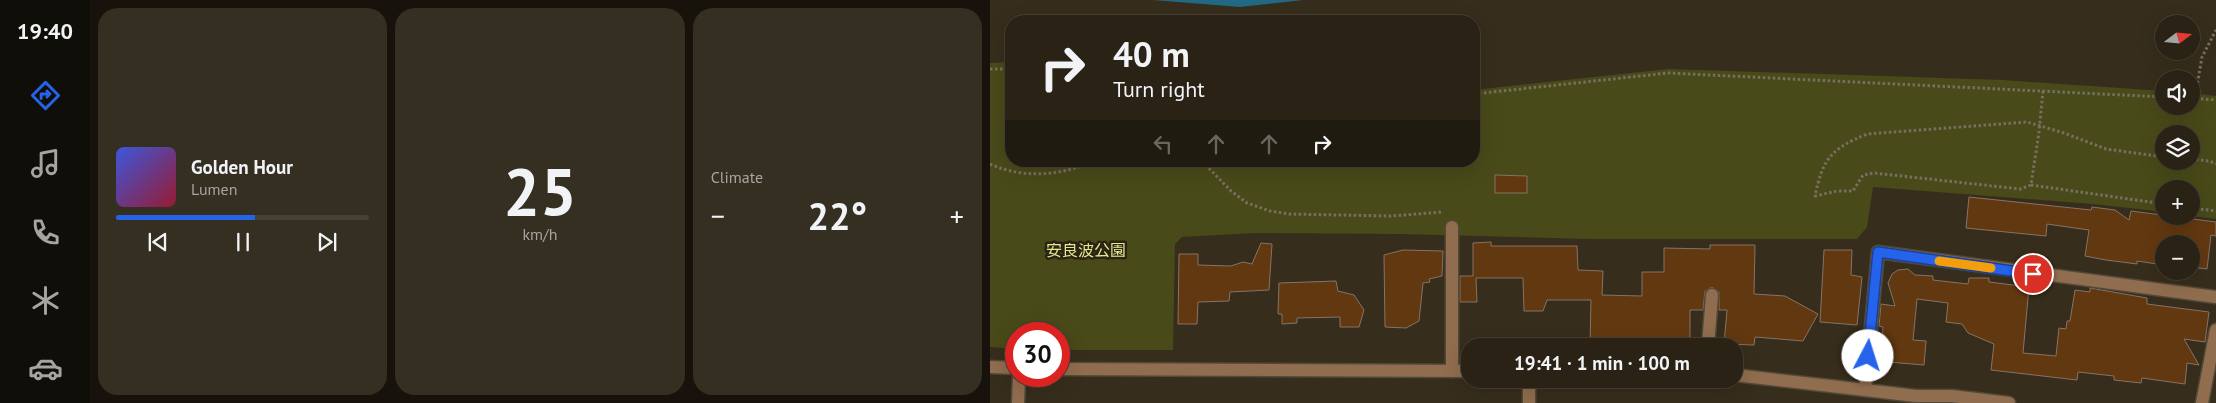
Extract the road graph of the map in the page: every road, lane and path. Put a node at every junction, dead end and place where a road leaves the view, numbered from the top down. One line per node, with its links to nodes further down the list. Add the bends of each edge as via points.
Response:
1 (2216, 30): 4 (path)
2 (990, 69): 3 (path)
3 (1005, 69)
4 (2199, 70)
5 (2043, 91): 6 (path, via 1668,73); 7 (path); 10 (path)
6 (1480, 93)
7 (2155, 97)
8 (2200, 99): 9 (path)
9 (2216, 100)
10 (2040, 126): 11 (path, via 2106,149); 17 (path); 17 (path, via 2027,122 1867,134 1843,144 1826,160 1815,196 1853,191 1863,175 1874,173 2020,189)
11 (2155, 156)
12 (2200, 160): 14 (path)
13 (990, 164): 15 (path, via 1027,174 1050,174)
14 (2216, 164)
15 (1080, 167)
16 (1208, 167): 21 (path, via 1247,203 1270,211 1391,216)
17 (2031, 185): 18 (path)
18 (2155, 203)
19 (2200, 209): 20 (path)
20 (2216, 211)
21 (1442, 212)
22 (1452, 227): 30 (street)
23 (1712, 296): 26 (street)
24 (2216, 297): 35 (street, via 1878,252)
25 (2216, 330): 39 (street)
26 (1709, 338)
27 (990, 367): 28 (street)
28 (1005, 368)
29 (1070, 369): 30 (street)
30 (1452, 371): 31 (street)
31 (1461, 371)
32 (1743, 376): 35 (street)
33 (1019, 387): 36 (street)
34 (1529, 388): 37 (street)
35 (1865, 390): 38 (street)
36 (1018, 403)
37 (1529, 403)
38 (2009, 403)
39 (2202, 403)

